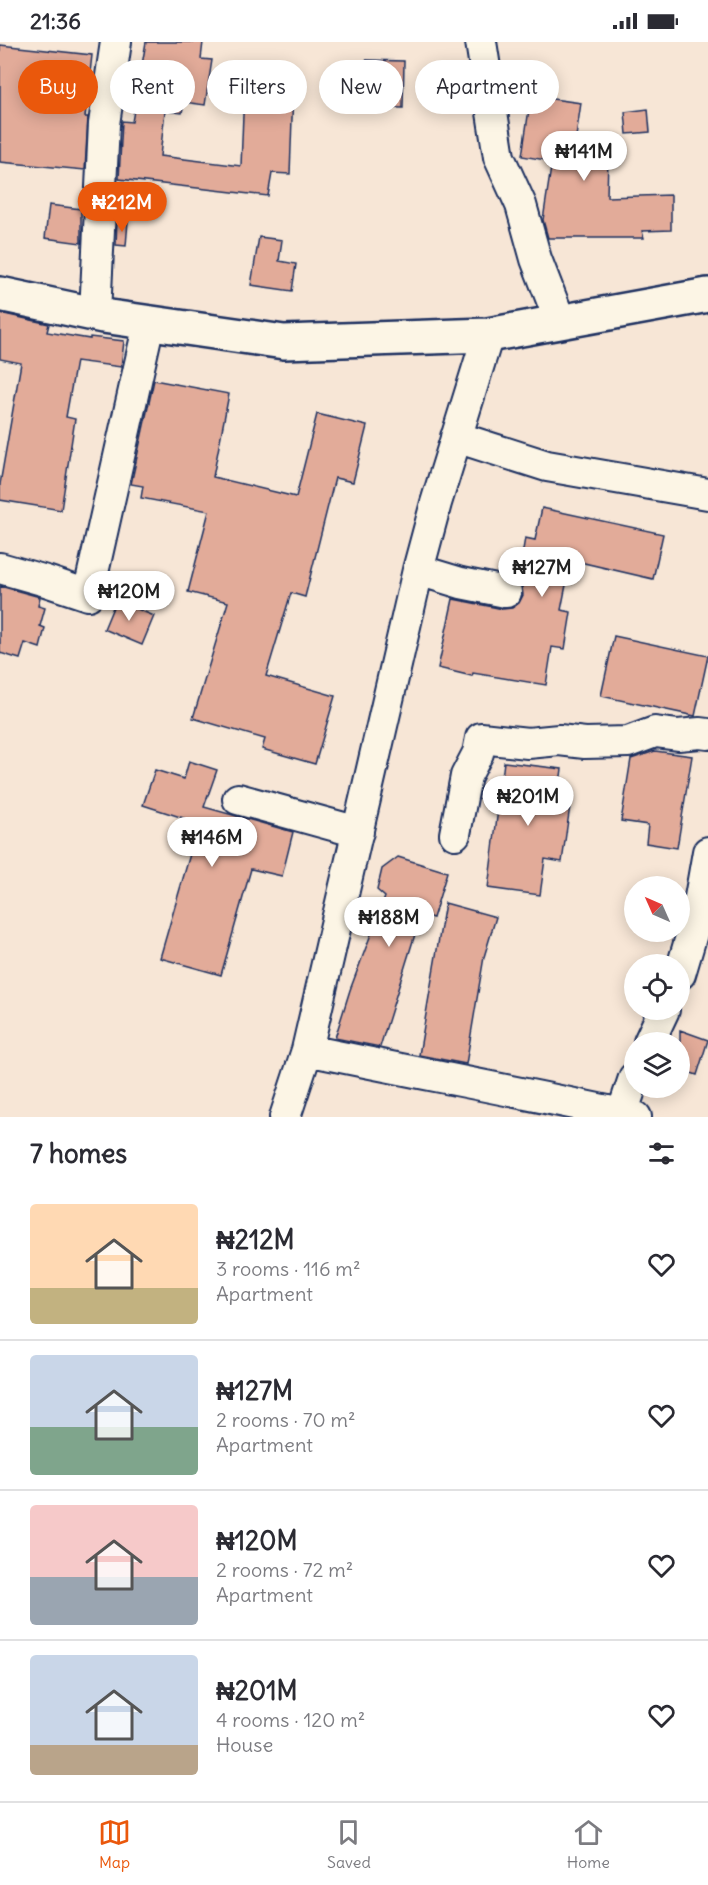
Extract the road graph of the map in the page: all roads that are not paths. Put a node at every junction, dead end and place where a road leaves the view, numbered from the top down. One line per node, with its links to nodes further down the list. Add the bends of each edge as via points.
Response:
1 (116, 42): 5 (street, via 104,124)
2 (481, 42): 6 (street, via 499,157 521,205)
3 (0, 294): 5 (main road)
4 (708, 295): 6 (main road)
5 (95, 315): 7 (main road)
6 (560, 321): 8 (main road)
7 (149, 322): 8 (main road, via 284,342); 11 (street, via 88,595)
8 (488, 335): 9 (street)
9 (456, 437): 10 (street, via 547,466); 12 (street)
10 (708, 494)
11 (0, 568)
12 (418, 570): 13 (street); 16 (street)
13 (506, 592)
14 (708, 734): 17 (street, via 655,732 628,742 596,743 481,738 466,776)
15 (238, 799): 16 (street)
16 (358, 832): 20 (street)
17 (455, 834)
18 (708, 852): 19 (street)
19 (686, 954)
20 (307, 1050): 22 (street); 23 (street)
21 (631, 1098): 22 (street)
22 (629, 1115)
23 (285, 1117)

